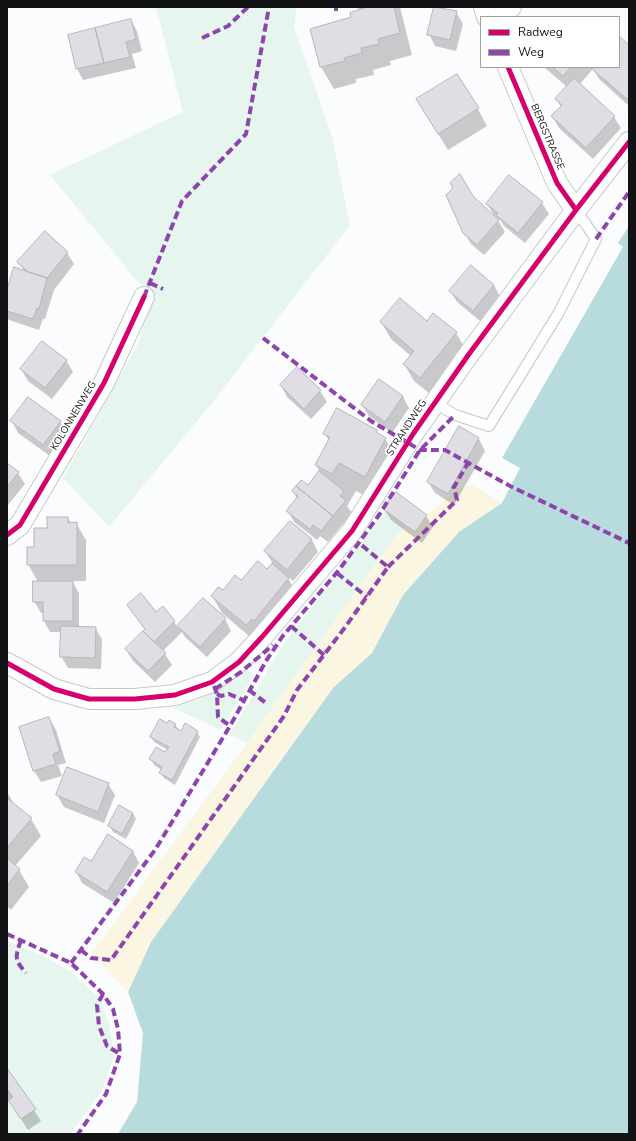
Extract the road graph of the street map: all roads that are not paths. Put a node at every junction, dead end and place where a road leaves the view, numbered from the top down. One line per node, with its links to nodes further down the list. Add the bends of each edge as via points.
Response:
1 (511, 7): 2 (street)
2 (502, 16)
3 (508, 68): 5 (street, BERGSTRASSE, via 557,183)
4 (629, 142): 5 (street, STRANDWEG)
5 (576, 210): 7 (street, STRANDWEG); 7 (lane, via 596,239 558,314 489,426 455,415)
6 (144, 297): 8 (street, KOLONNENWEG, via 104,383 20,525)
7 (434, 402): 9 (street, STRANDWEG, via 352,531 239,662 212,682 175,695 135,699 89,699 54,689)
8 (7, 535)
9 (7, 663)

